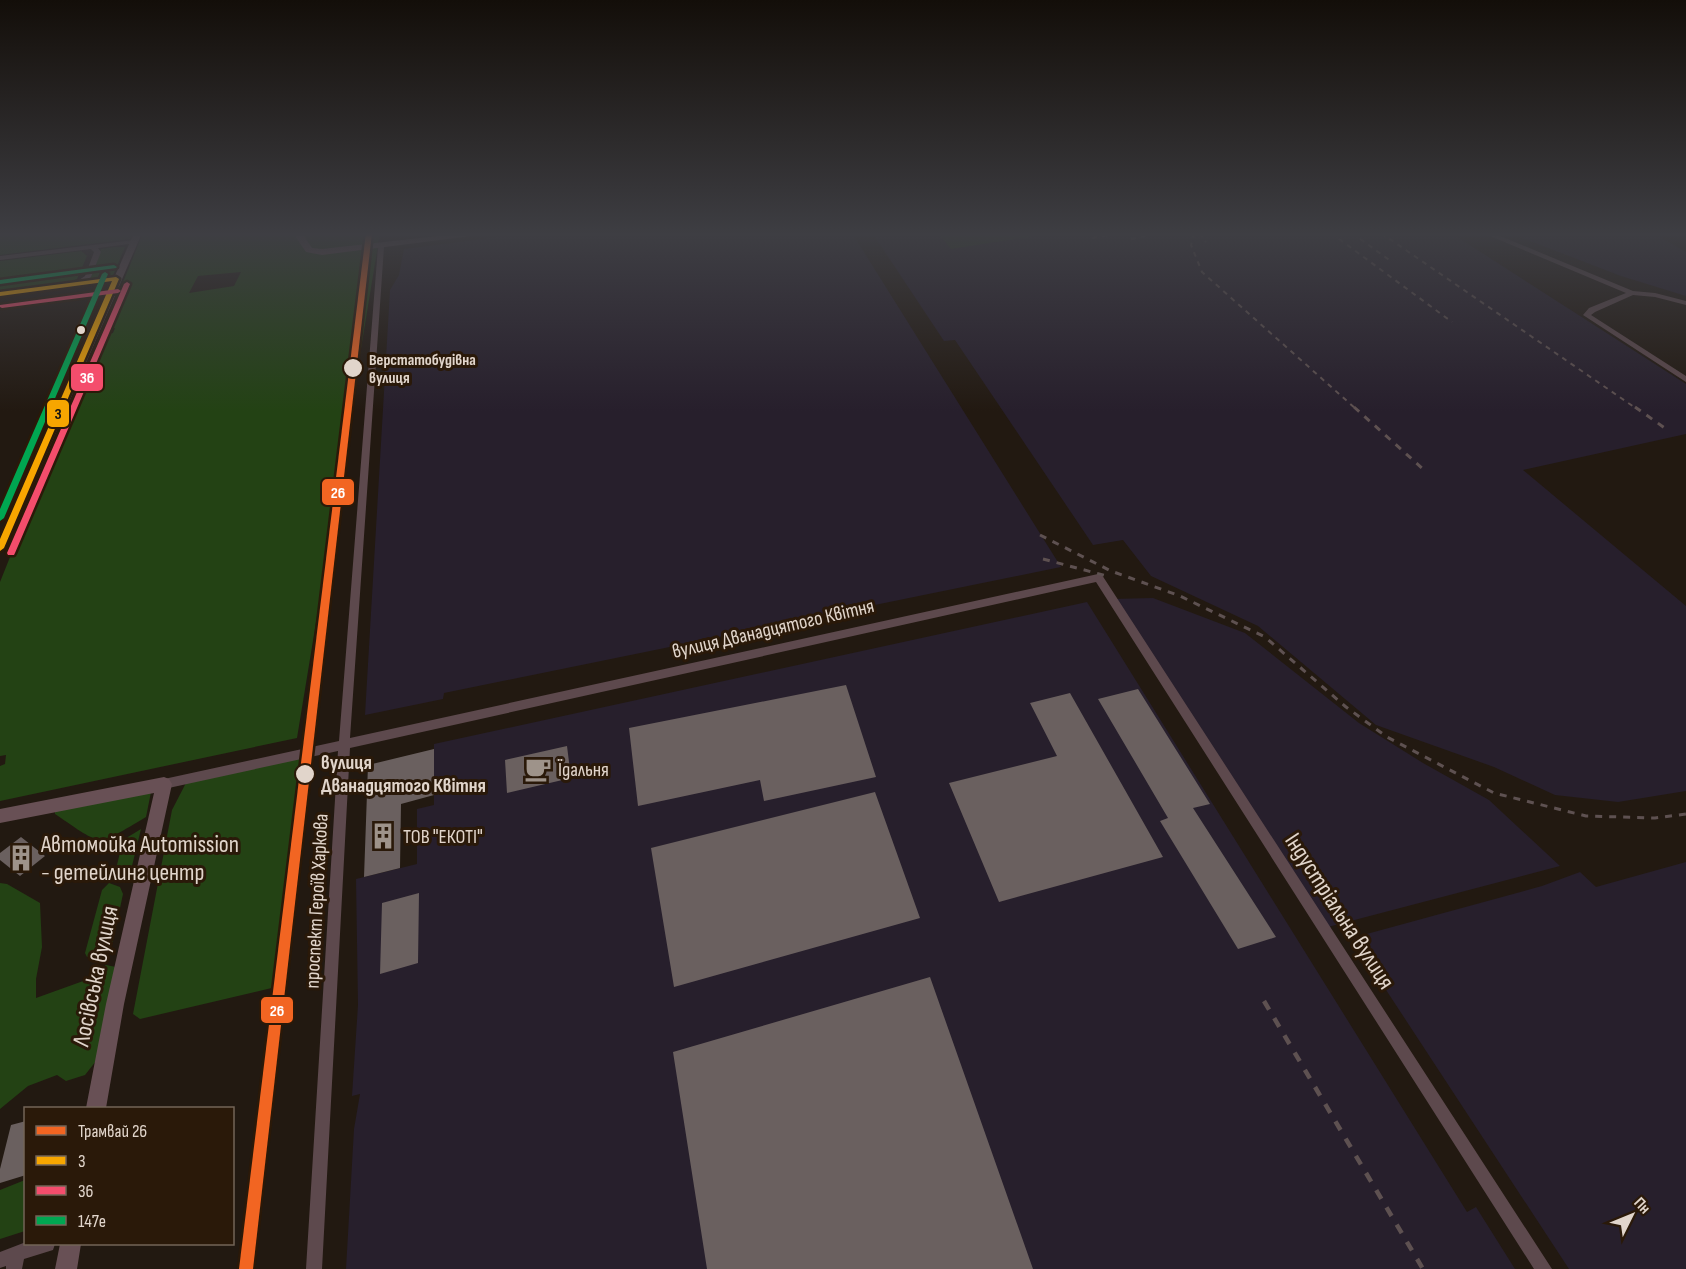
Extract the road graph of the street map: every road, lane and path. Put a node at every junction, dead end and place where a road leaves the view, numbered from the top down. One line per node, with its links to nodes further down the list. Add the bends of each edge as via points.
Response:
1 (110, 292): 6 (main road)
2 (378, 292): 8 (street, проспект Героїв Харкова)
3 (1632, 293): 4 (street); 5 (street, via 1587,315)
4 (1686, 303)
5 (1686, 380)
6 (0, 548)
7 (1098, 578): 8 (street, вулиця Дванадцятого Квітня); 18 (street, Індустріальна вулиця)
8 (344, 745): 9 (street, вулиця Дванадцятого Квітня); 17 (street, проспект Героїв Харкова)
9 (164, 784): 10 (main road, вулиця Дванадцятого Квітня); 11 (main road, Лосівська вулиця)
10 (0, 816)
11 (96, 1107)
12 (44, 1245): 15 (street)
13 (71, 1245): 16 (main road)
14 (0, 1260): 15 (street)
15 (15, 1261)
16 (66, 1269)
17 (314, 1269)
18 (1544, 1269)

